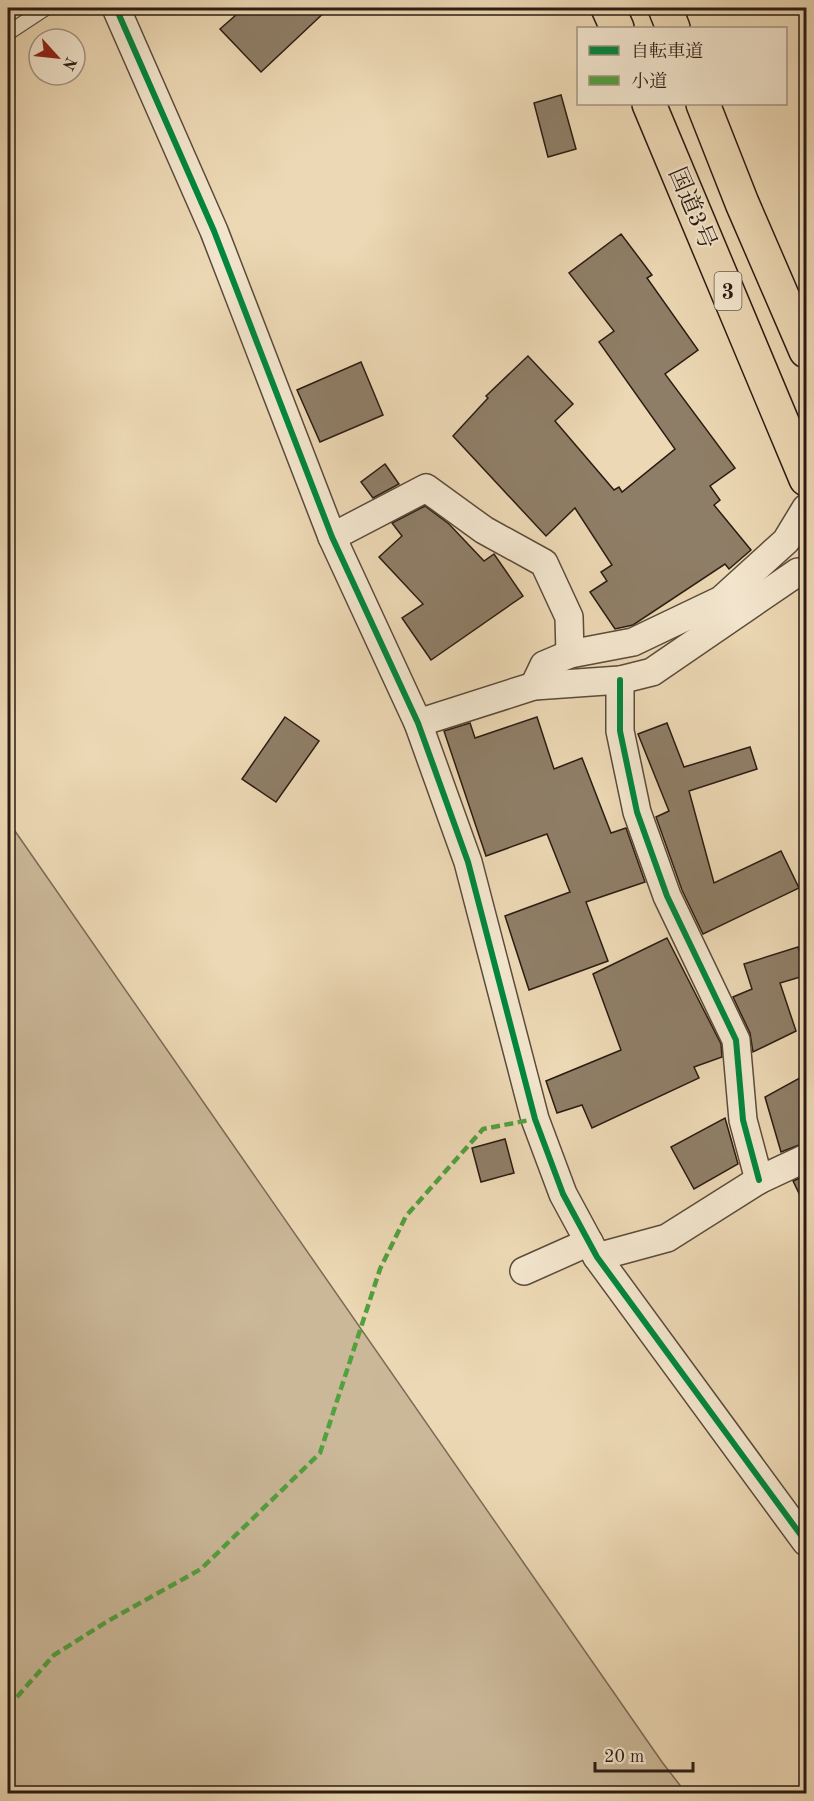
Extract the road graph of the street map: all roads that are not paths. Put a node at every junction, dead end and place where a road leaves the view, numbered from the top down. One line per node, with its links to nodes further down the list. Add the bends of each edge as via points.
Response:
1 (46, 8): 7 (lane)
2 (116, 8): 13 (street, via 214,231)
3 (608, 8): 5 (highway)
4 (665, 8): 6 (highway)
5 (617, 27)
6 (673, 27)
7 (8, 33)
8 (649, 105): 11 (highway, 国道3号 / 3)
9 (703, 105): 10 (highway, 国道3号 / 3)
10 (807, 351)
11 (807, 479)
12 (807, 508): 15 (street, via 786,541 721,600 633,642)
13 (332, 537): 15 (street, via 426,488 484,530 544,563 569,617); 18 (street)
14 (798, 572): 16 (street, via 652,672)
15 (570, 654): 17 (street, via 544,665)
16 (620, 680): 17 (street); 20 (street, via 620,731 638,812 667,896 736,1040 743,1120)
17 (534, 686): 18 (street)
18 (418, 723): 21 (street, via 468,862 535,1119)
19 (807, 1158): 20 (street)
20 (759, 1180): 21 (street, via 667,1238)
21 (587, 1249): 22 (street); 23 (street)
22 (524, 1272)
23 (807, 1542)

